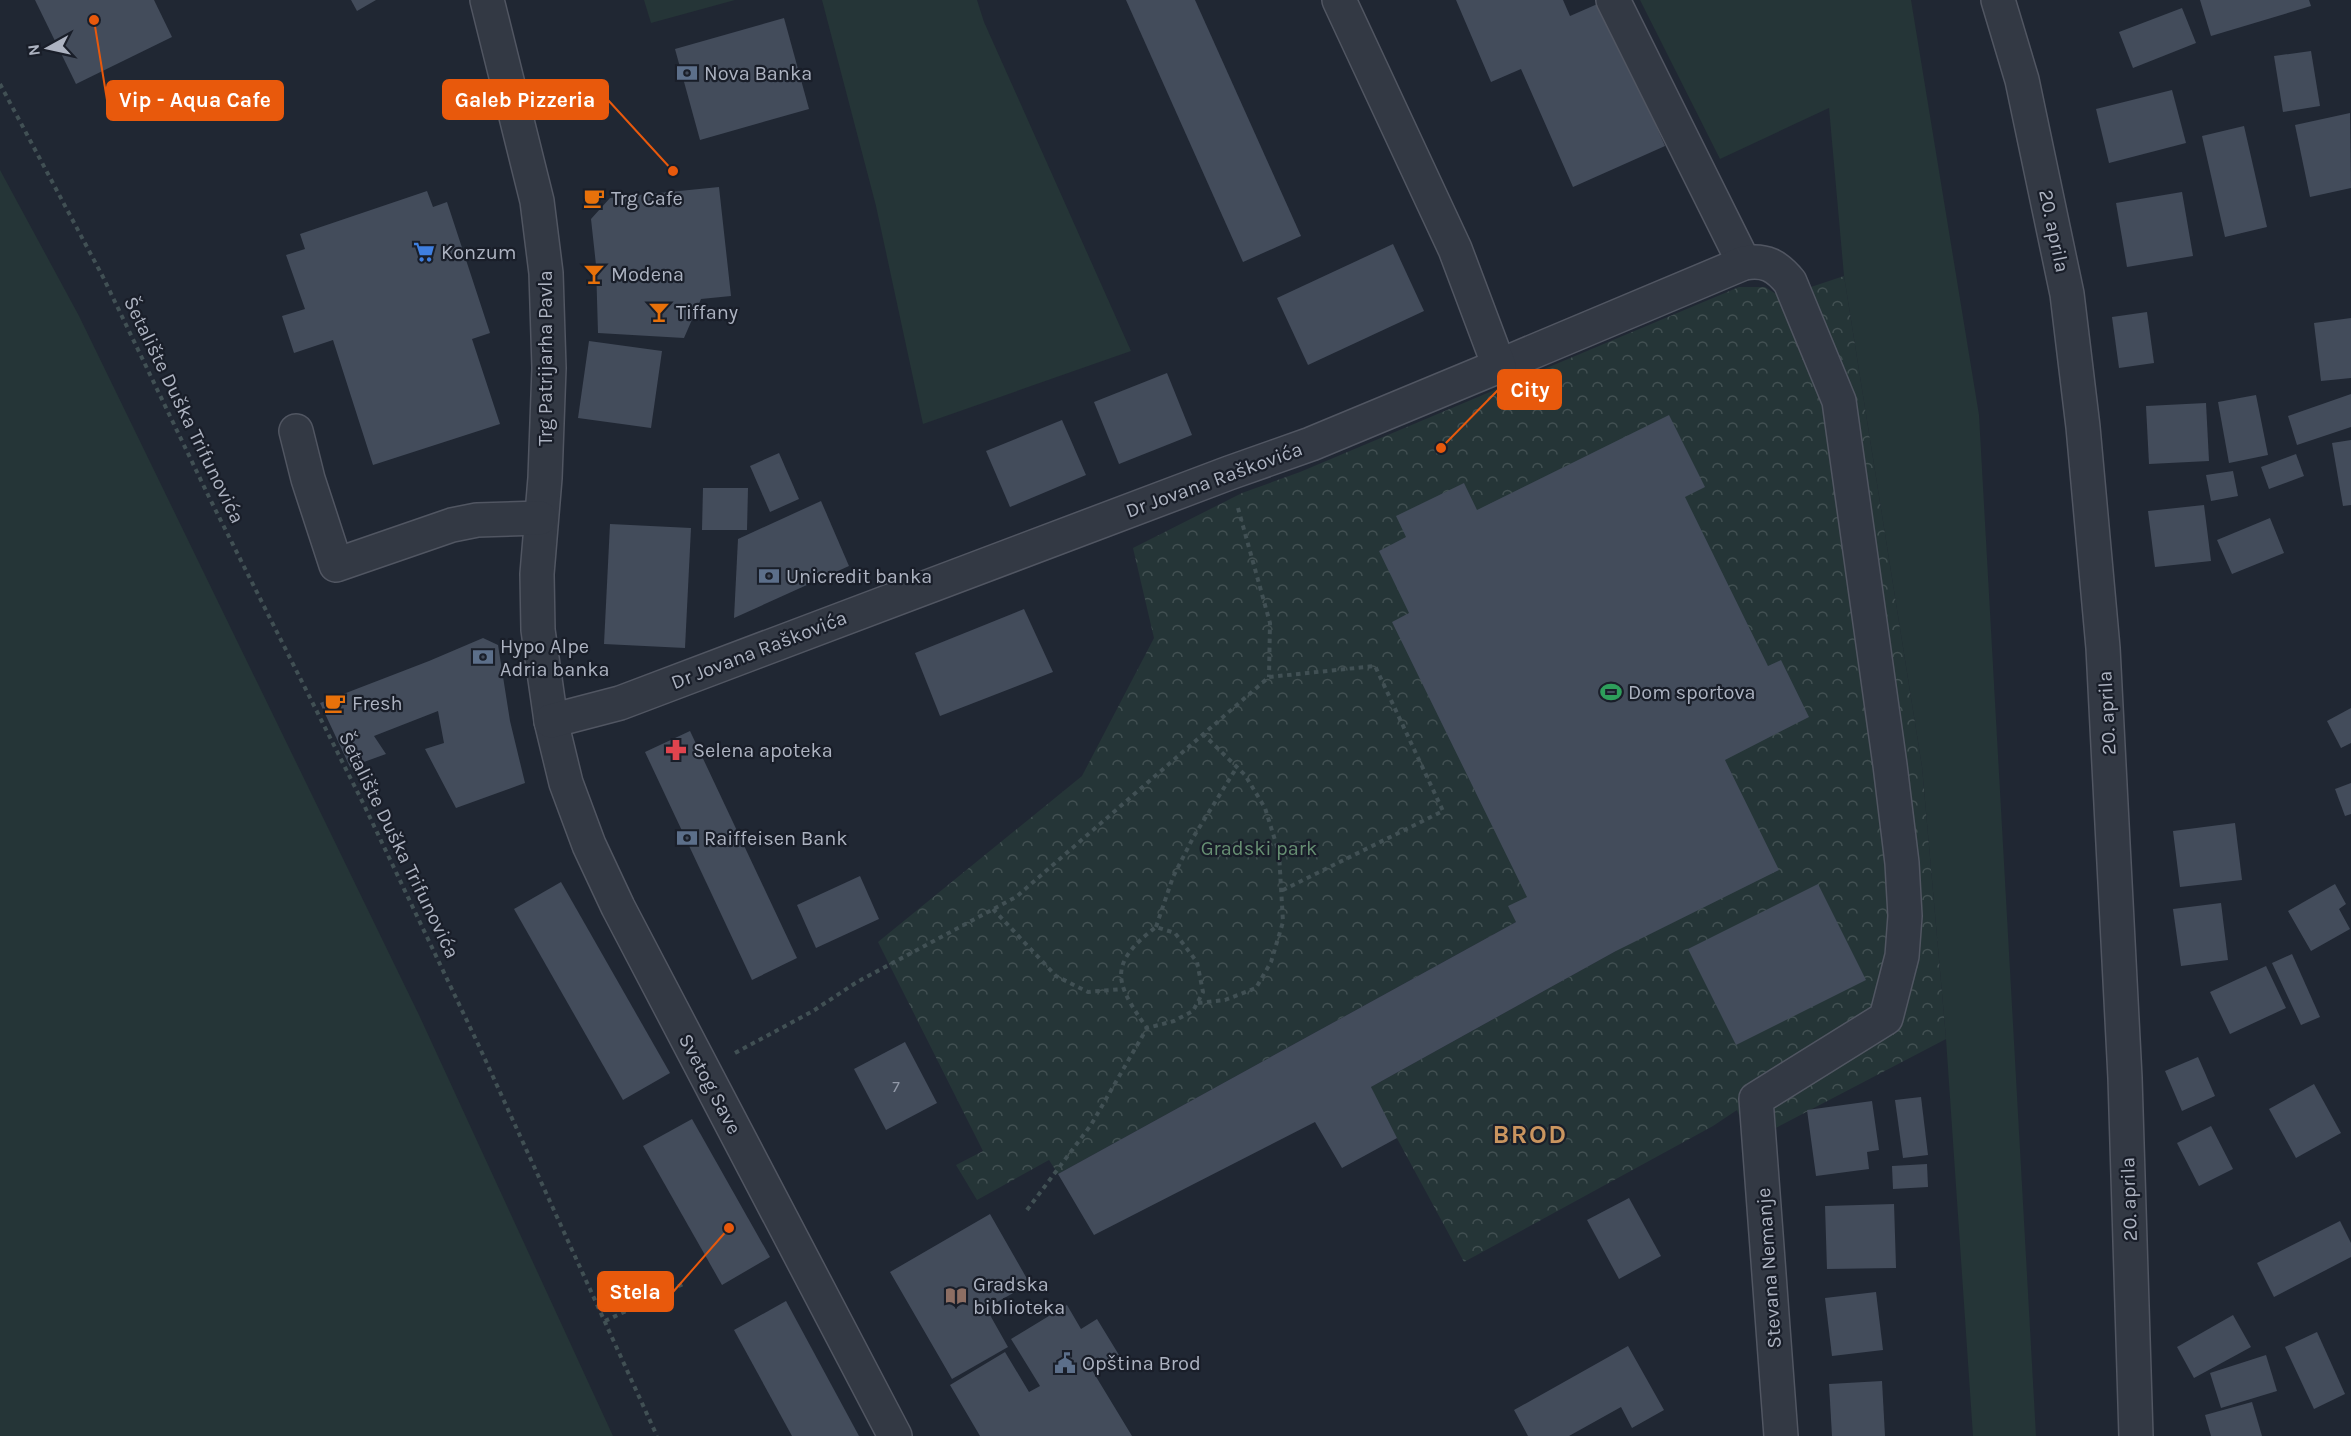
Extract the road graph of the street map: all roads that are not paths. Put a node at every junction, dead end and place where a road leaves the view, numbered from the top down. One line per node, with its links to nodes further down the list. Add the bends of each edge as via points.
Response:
1 (487, 0): 8 (street, Trg Patrijarha Pavla, via 537,201 546,273 549,368)
2 (1339, 0): 6 (street, via 1455,249)
3 (1612, 0): 5 (street)
4 (1998, 0): 12 (street, 20. aprila, via 2022,80 2067,294 2085,450 2103,648 2125,1078)
5 (1744, 263): 6 (street, Dr Jovana Raškovića); 11 (street, Stevana Nemanje, via 1769,263 1790,282 1839,401 1893,787 1905,916 1902,956 1886,1018 1756,1100)
6 (1499, 366): 9 (street, Dr Jovana Raškovića, via 1311,444 620,703)
7 (296, 431): 8 (street, via 336,565 452,525 477,520)
8 (540, 518): 9 (street, Trg Patrijarha Pavla, via 538,630)
9 (550, 721): 10 (street, Svetog Save, via 566,783 618,907)
10 (895, 1436)
11 (1781, 1436)
12 (2136, 1436)

